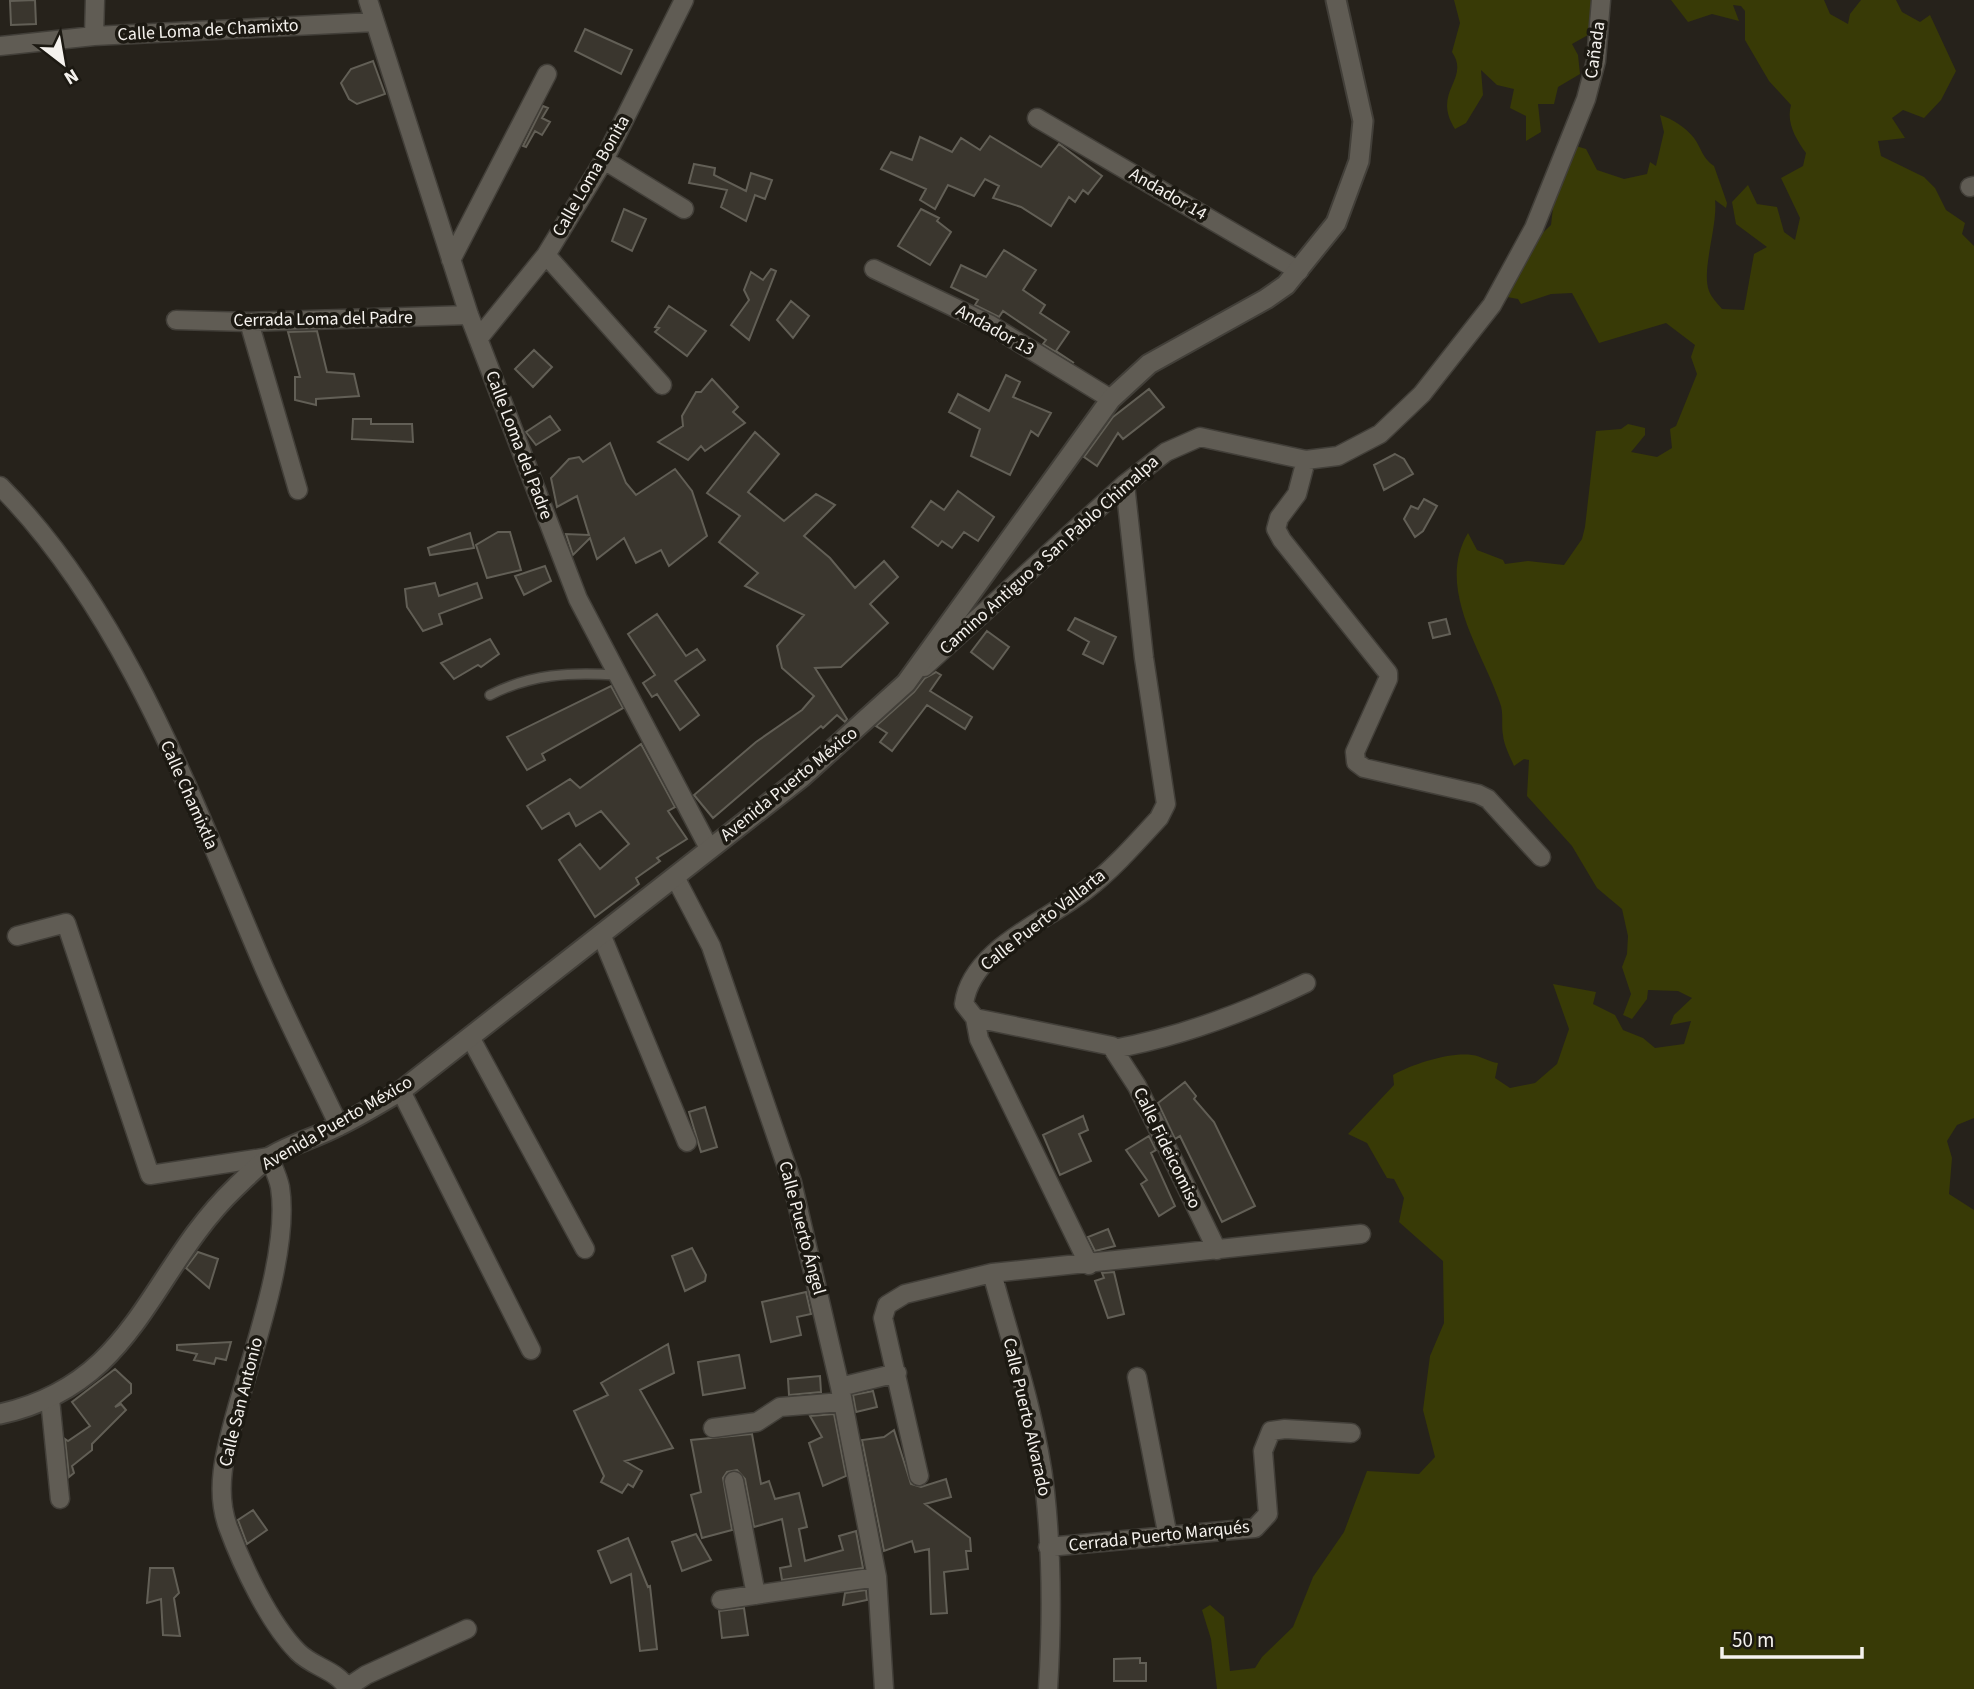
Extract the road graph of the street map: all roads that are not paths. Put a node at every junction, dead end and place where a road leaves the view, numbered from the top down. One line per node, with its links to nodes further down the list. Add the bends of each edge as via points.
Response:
1 (94, 0): 7 (street)
2 (369, 0): 6 (street, Calle Loma del Padre)
3 (684, 0): 12 (street, Calle Loma Bonita)
4 (1336, 0): 17 (main road, Avenida Puerto México, via 1363,121 1359,161 1336,223)
5 (1601, 0): 10 (street, Cañada, via 1596,61)
6 (375, 22): 7 (street, Calle Loma de Chamixto); 15 (street, Calle Loma del Padre)
7 (94, 36): 8 (street, Calle Loma de Chamixto)
8 (0, 46)
9 (547, 74): 15 (street)
10 (1586, 99): 24 (street, Camino Antiguo a San Pablo Chimalpa, via 1527,243 1492,305 1463,343 1422,394 1380,434 1338,456)
11 (1037, 118): 17 (street, Andador 14)
12 (604, 160): 13 (street); 14 (street, Calle Loma Bonita)
13 (684, 209)
14 (546, 255): 21 (street, Calle Loma Bonita); 22 (street)
15 (451, 260): 18 (street, Calle Loma del Padre)
16 (874, 269): 23 (street, Andador 13, via 989,324)
17 (1300, 271): 23 (main road, Avenida Puerto México, via 1266,299 1149,364)
18 (469, 315): 20 (street, Cerrada Loma del Padre); 21 (street, Calle Loma del Padre)
19 (176, 320): 20 (street, Cerrada Loma del Padre)
20 (249, 322): 27 (street)
21 (478, 339): 28 (street, Calle Loma del Padre, via 578,599)
22 (662, 385)
23 (1111, 399): 29 (main road, Avenida Puerto México)
24 (1306, 460): 25 (street, Camino Antiguo a San Pablo Chimalpa, via 1200,437 1166,452); 32 (street, via 1297,494 1276,529 1388,673 1355,752 1356,762 1364,768 1488,799)
25 (1125, 484): 29 (street, Camino Antiguo a San Pablo Chimalpa); 37 (street, Calle Puerto Vallarta, via 1143,658 1166,804 1159,818 1086,890 978,969 965,992 964,1004)
26 (0, 486): 41 (street, Calle Chamixtla, via 64,563 107,631 170,750)
27 (298, 490)
28 (616, 675): 30 (lane, via 539,676); 31 (street, Calle Loma del Padre)
29 (906, 683): 31 (main road, Avenida Puerto México, via 802,777)
30 (490, 695)
31 (709, 848): 33 (main road, Avenida Puerto México)
32 (1541, 857)
33 (675, 877): 34 (main road, Avenida Puerto México); 52 (street, Calle Puerto Ángel, via 711,946 792,1182)
34 (601, 934): 38 (main road, Avenida Puerto México); 42 (street)
35 (17, 936): 43 (street, via 66,923 150,1175)
36 (1306, 984): 39 (street, via 1194,1029)
37 (975, 1018): 39 (street); 47 (street, Calle Puerto Vallarta, via 979,1039)
38 (470, 1037): 40 (main road, Avenida Puerto México); 45 (street)
39 (1113, 1049): 46 (street, Calle Fideicomiso, via 1138,1086)
40 (401, 1091): 41 (main road, Avenida Puerto México); 49 (street)
41 (339, 1126): 43 (main road, Avenida Puerto México)
42 (687, 1142)
43 (269, 1157): 53 (main road, Avenida Puerto México, via 233,1189 203,1226 107,1359); 66 (street, Calle San Antonio, via 280,1188 277,1249 223,1459 221,1497 228,1527 251,1579 278,1625 300,1655 339,1675)
44 (1360, 1234): 46 (street)
45 (586, 1249)
46 (1217, 1250): 47 (street)
47 (1089, 1265): 48 (street)
48 (992, 1273): 50 (street, via 905,1294 887,1305 883,1318); 61 (street, Calle Puerto Alvarado, via 1045,1489)
49 (531, 1350)
50 (897, 1373): 52 (street); 57 (street)
51 (1137, 1377): 60 (street)
52 (841, 1394): 55 (street, via 780,1408 757,1422); 62 (street, Calle Puerto Ángel)
53 (50, 1399): 54 (main road, Avenida Puerto México); 59 (street)
54 (0, 1414)
55 (713, 1428)
56 (1351, 1433): 60 (street, Cerrada Puerto Marqués, via 1272,1431 1264,1451 1268,1514 1261,1524 1245,1530)
57 (919, 1476)
58 (734, 1480): 63 (street)
59 (60, 1499)
60 (1168, 1537): 61 (street, Cerrada Puerto Marqués)
61 (1048, 1547): 68 (street, Calle Puerto Alvarado)
62 (869, 1579): 63 (street); 67 (street, Calle Puerto Ángel)
63 (756, 1595): 64 (street)
64 (721, 1600)
65 (467, 1629): 66 (street, via 366,1675)
66 (348, 1688)
67 (884, 1689)
68 (1048, 1689)

